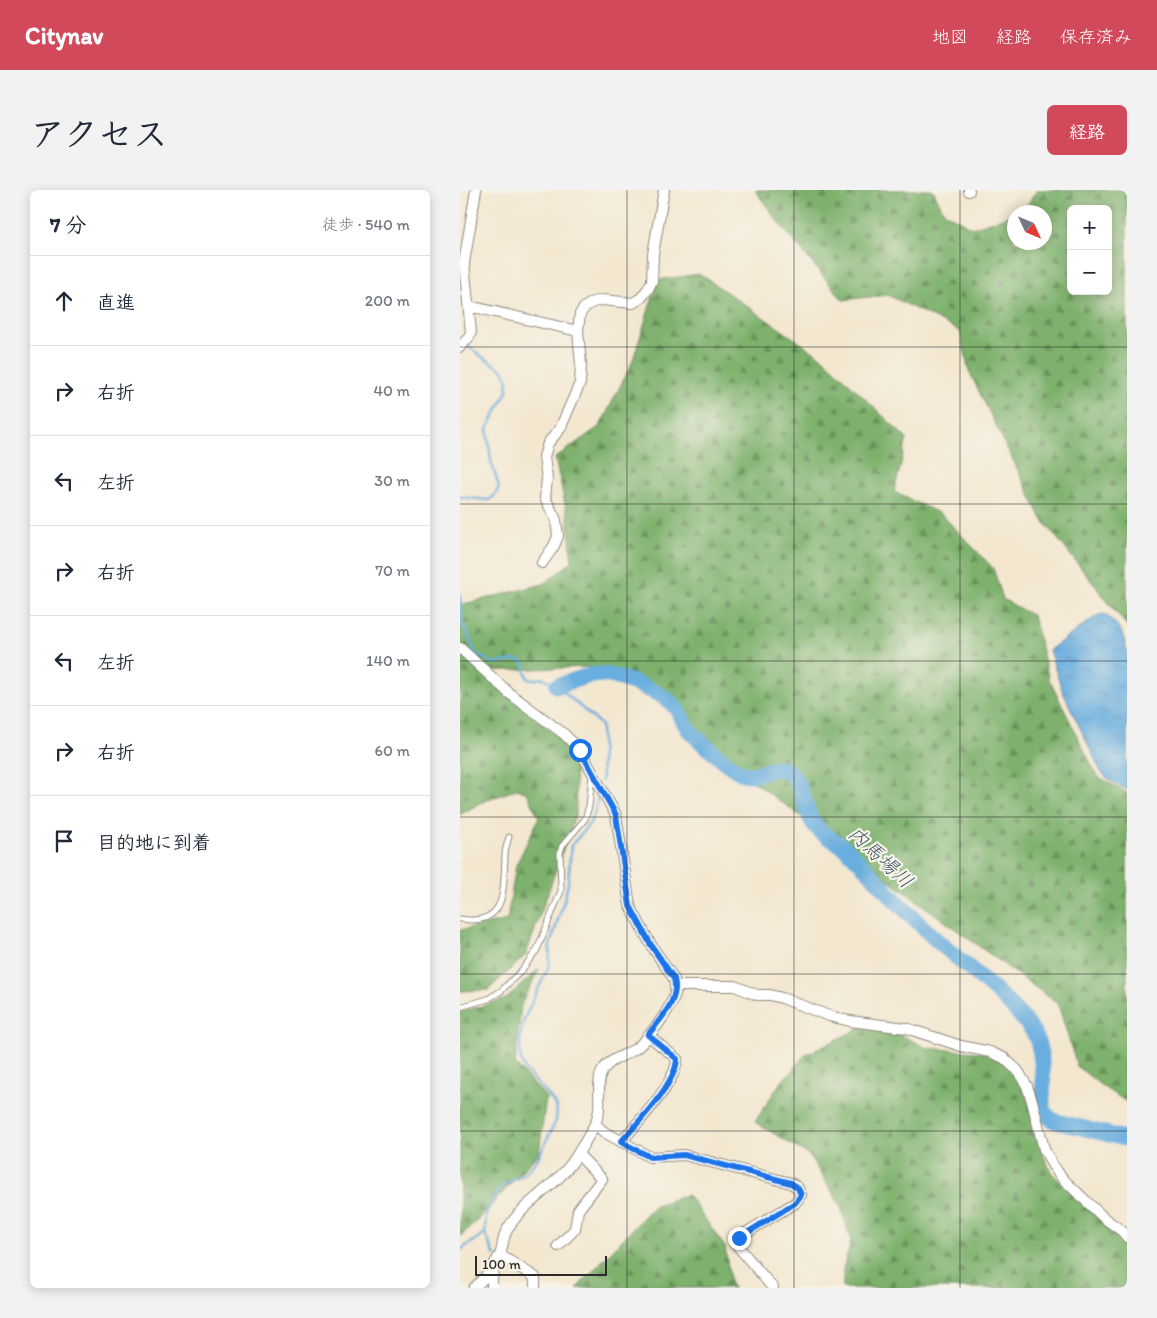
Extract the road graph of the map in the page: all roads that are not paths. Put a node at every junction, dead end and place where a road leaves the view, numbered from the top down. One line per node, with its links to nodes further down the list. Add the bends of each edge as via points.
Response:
1 (476, 190): 3 (street, via 464,263)
2 (664, 190): 4 (street, via 653,254 652,281 648,289 633,303 593,302 580,314)
3 (469, 306): 4 (street); 5 (street, via 472,332)
4 (578, 331): 6 (street, via 580,383 560,429 548,443 544,458 545,498 556,520 558,536)
5 (460, 348)
6 (542, 563)
7 (460, 648): 8 (street, via 509,693 573,742)
8 (595, 777): 11 (street, via 616,815 630,906); 12 (lane, via 585,819 562,846 561,891 537,950 501,991 488,999)
9 (509, 836): 10 (lane, via 500,904 481,920)
10 (460, 919)
11 (676, 986): 13 (street, via 671,1004); 17 (street, via 735,986 758,995 782,998 830,1016 906,1028 1004,1058 1018,1071 1026,1086 1044,1149 1053,1166)
12 (460, 1006)
13 (648, 1035): 14 (street, via 635,1049 602,1070 600,1107); 15 (street, via 677,1059 676,1067 670,1081)
14 (594, 1124): 15 (street); 16 (street)
15 (621, 1142): 23 (street, via 650,1157 684,1155 791,1183 798,1188 801,1195 795,1203 739,1238 736,1244)
16 (578, 1154): 18 (street, via 602,1179 578,1210 575,1229); 19 (street, via 562,1176 513,1220 501,1243)
17 (1127, 1237)
18 (558, 1246)
19 (497, 1262): 20 (street); 21 (street); 22 (street, via 536,1277)
20 (474, 1288)
21 (492, 1288)
22 (535, 1288)
23 (774, 1288)

